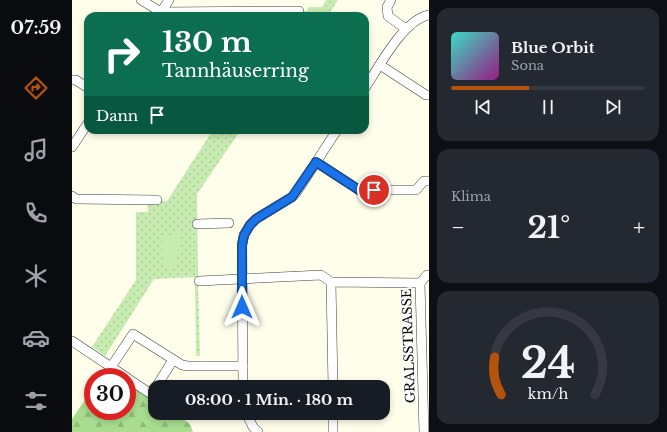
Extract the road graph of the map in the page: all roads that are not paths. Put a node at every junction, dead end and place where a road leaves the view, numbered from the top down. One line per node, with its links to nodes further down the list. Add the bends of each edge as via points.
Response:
1 (141, 0): 5 (street)
2 (169, 0): 6 (street)
3 (391, 0): 9 (street, via 387,7 388,16)
4 (299, 11): 7 (street)
5 (157, 12)
6 (161, 12)
7 (253, 12)
8 (429, 15): 9 (street, via 422,16)
9 (406, 29): 10 (street)
10 (380, 65): 12 (street); 14 (street)
11 (72, 80): 13 (street)
12 (369, 82)
13 (84, 85)
14 (429, 95)
15 (84, 129): 17 (street)
16 (334, 134): 18 (street)
17 (72, 147)
18 (316, 162): 19 (street, via 359,190 416,190 424,181); 25 (street, via 292,197 256,219 247,229 242,241)
19 (429, 181)
20 (72, 196): 21 (street, via 76,199)
21 (157, 200)
22 (230, 223): 23 (street)
23 (197, 224)
24 (429, 275): 28 (street)
25 (242, 278): 26 (street); 27 (street, via 321,275); 31 (street)
26 (199, 281)
27 (331, 282): 28 (street, GRALSSTRASSE); 35 (street)
28 (420, 283): 42 (street, GRALSSTRASSE)
29 (72, 340): 32 (street)
30 (173, 360): 31 (street, via 188,366); 32 (street, via 133,334); 33 (street)
31 (243, 366): 34 (street)
32 (111, 367)
33 (160, 380)
34 (243, 380)
35 (333, 380)
36 (136, 384): 37 (street)
37 (148, 392)
38 (250, 420): 40 (street)
39 (333, 420): 41 (street)
40 (258, 432)
41 (333, 432)
42 (424, 432)

